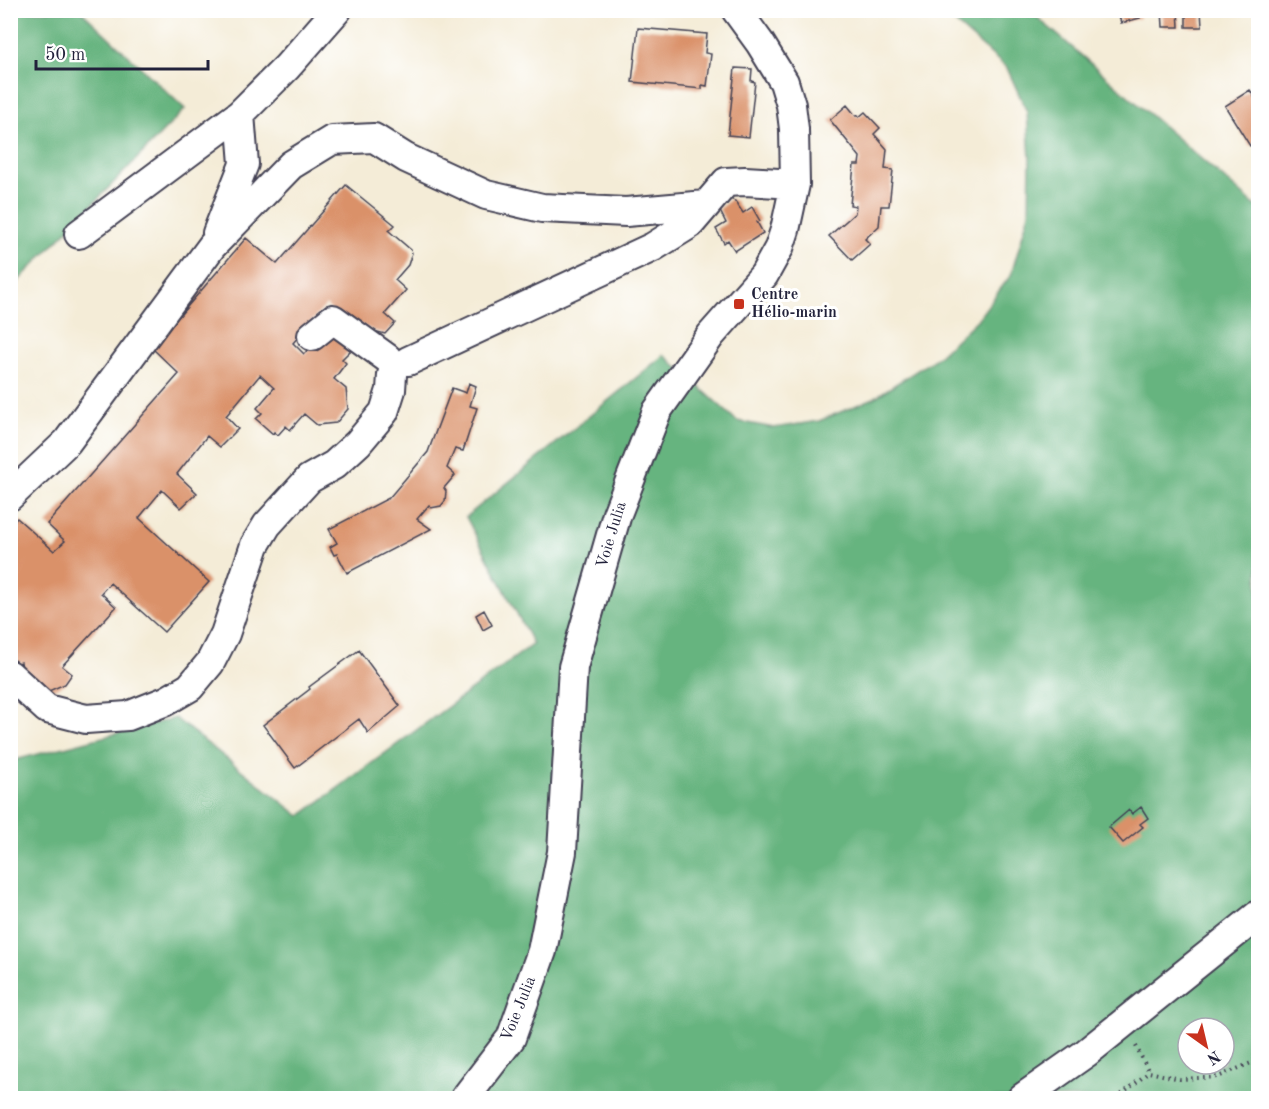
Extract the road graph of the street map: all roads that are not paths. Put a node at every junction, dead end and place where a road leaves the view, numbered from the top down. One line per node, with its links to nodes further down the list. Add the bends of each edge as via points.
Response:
1 (337, 10): 3 (street)
2 (736, 10): 4 (street, Voie Julia, via 784,82 794,129)
3 (240, 114): 6 (street); 7 (street, via 244,164)
4 (795, 184): 5 (street, via 726,182); 13 (street, Voie Julia, via 779,248 764,275 711,335 657,411 617,514 573,667 562,852 542,951 510,1038)
5 (706, 205): 7 (street, via 626,212 542,208 486,195 406,158 374,138 332,140 291,165); 9 (street, via 690,224 653,247)
6 (79, 234)
7 (212, 246): 10 (street, via 67,442)
8 (312, 336): 9 (street, via 333,319)
9 (396, 365): 11 (street, via 384,412 358,443 334,465 309,479 267,525 255,545 225,634 210,663 190,687 128,716 86,719 47,709)
10 (10, 496)
11 (10, 675)
12 (1258, 915): 14 (street, via 1126,1022)
13 (465, 1098)
14 (1022, 1098)

